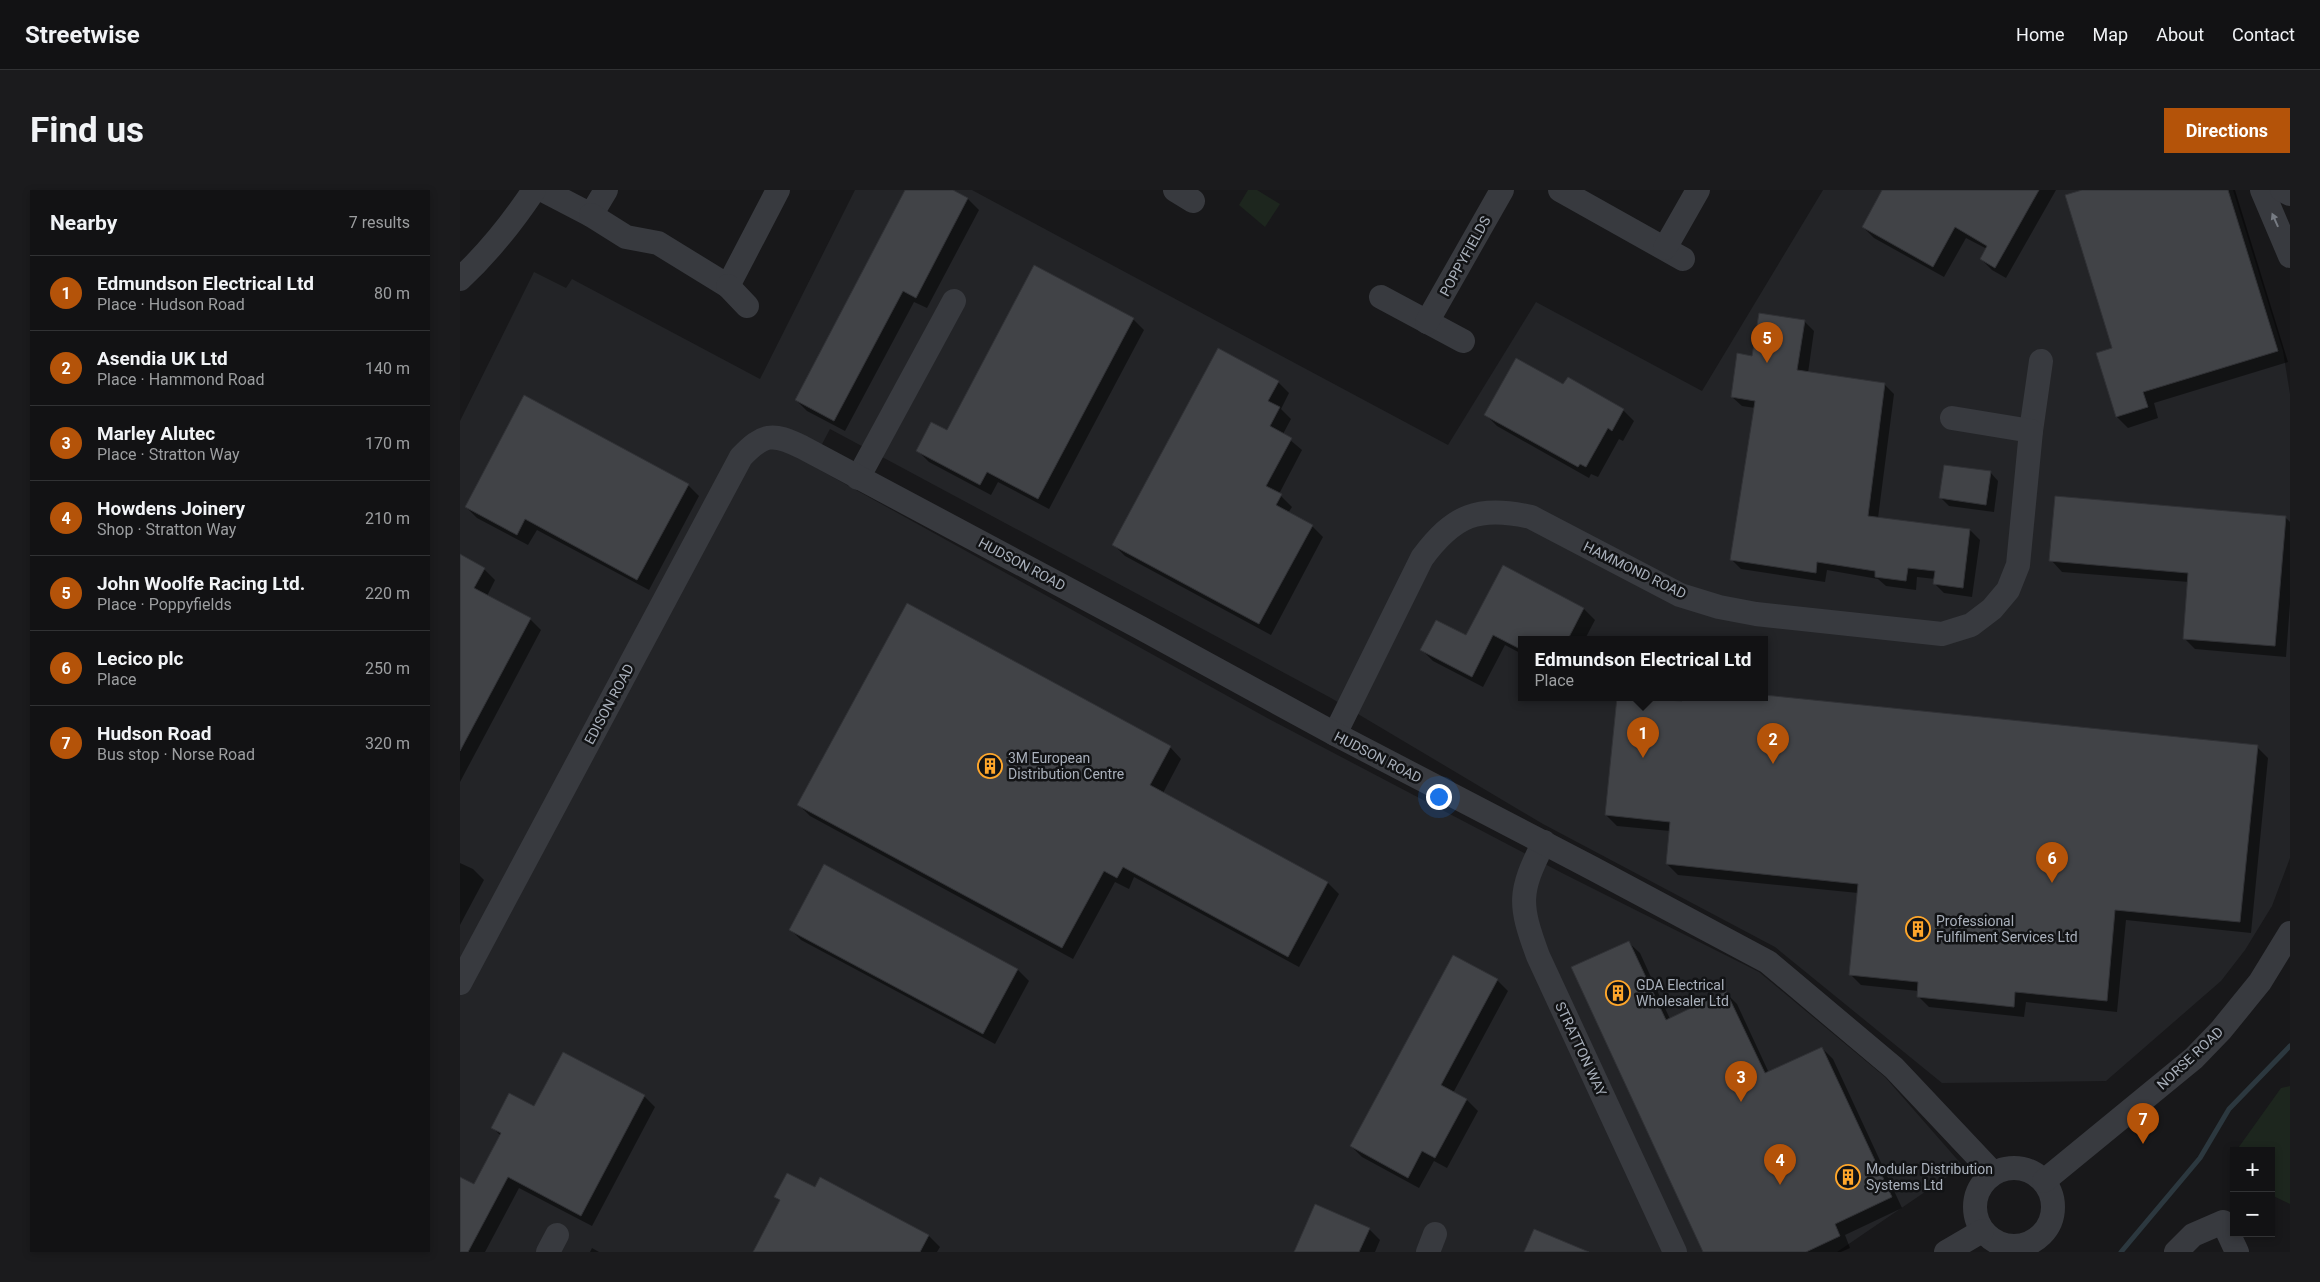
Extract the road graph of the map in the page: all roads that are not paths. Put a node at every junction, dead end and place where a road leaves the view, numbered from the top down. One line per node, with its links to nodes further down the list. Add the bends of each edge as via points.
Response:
1 (534, 190): 13 (street, via 490,249)
2 (544, 190): 11 (street)
3 (606, 190): 11 (street)
4 (778, 190): 14 (street)
5 (1502, 190): 18 (street, POPPYFIELDS)
6 (1560, 190): 7 (street, via 1674,254)
7 (1698, 190)
8 (2262, 190): 12 (street, one-way to 8)
9 (2282, 190): 10 (street)
10 (2290, 194)
11 (591, 215): 14 (street, via 626,237 658,243)
12 (2290, 248)
13 (460, 279)
14 (728, 286): 17 (street)
15 (1381, 297): 18 (street)
16 (954, 301): 24 (street)
17 (747, 306)
18 (1427, 322): 19 (street)
19 (1463, 341)
20 (2041, 361): 22 (street, HAMMOND ROAD)
21 (1952, 418): 22 (street)
22 (2031, 431): 25 (street, HAMMOND ROAD, via 2018,566 2008,590 1992,609 1971,625 1942,634 1756,614 1719,607 1680,595 1531,518 1505,511 1478,514 1458,521 1438,537 1422,558)
23 (769, 436): 24 (street, HUDSON ROAD, via 785,438); 28 (street, EDISON ROAD, via 754,443 740,457)
24 (858, 478): 25 (street, HUDSON ROAD)
25 (1335, 734): 26 (street, HUDSON ROAD)
26 (1544, 842): 29 (street, HUDSON ROAD, via 1768,962 1894,1068); 33 (street, STRATTON WAY, via 1522,894 1526,923 1538,956)
27 (2290, 933): 30 (street, NORSE ROAD, via 2260,982 2207,1044)
28 (460, 983)
29 (1993, 1173): 30 (street, via 2006,1168 2023,1168); 31 (street, via 1979,1188 1975,1201 1976,1219)
30 (2044, 1181): 32 (street, via 2052,1196 2054,1212)
31 (1982, 1231): 32 (street, via 2000,1245); 34 (street)
32 (2044, 1245)
33 (1675, 1252)
34 (1946, 1252)
35 (2176, 1252): 36 (street, via 2193,1235 2223,1222)
36 (2236, 1252)

